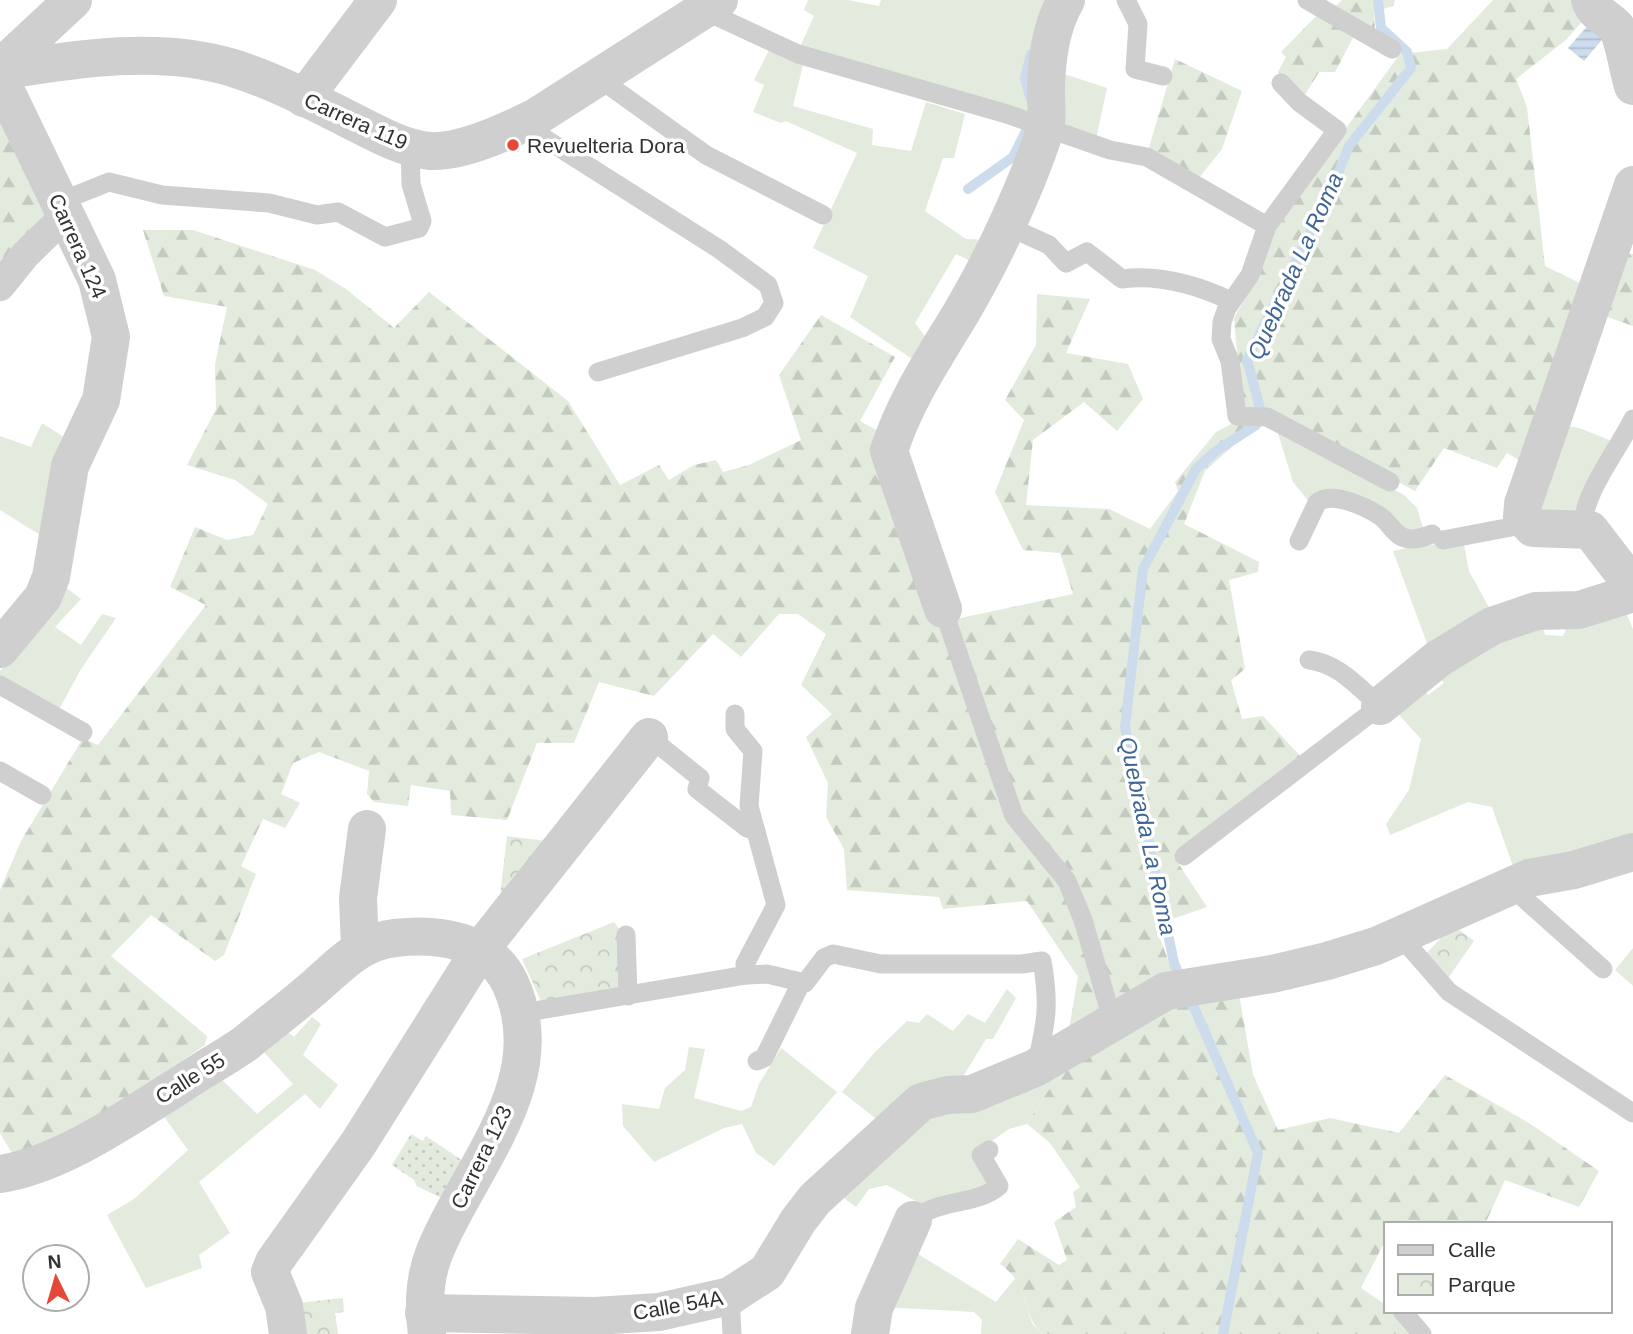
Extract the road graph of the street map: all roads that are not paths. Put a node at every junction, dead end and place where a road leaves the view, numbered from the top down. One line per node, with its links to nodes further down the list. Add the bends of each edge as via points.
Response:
1 (73, 0): 9 (street)
2 (378, 0): 15 (street)
3 (1066, 0): 17 (street, via 1051,40)
4 (1126, 0): 10 (lane, via 1138,24 1136,69)
5 (1307, 0): 8 (lane)
6 (1590, 0): 14 (street, via 1594,11 1620,36)
7 (712, 6): 12 (street, Carrera 119); 17 (lane, via 798,54)
8 (1392, 49)
9 (0, 70): 15 (street, Carrera 119, via 124,56 168,58 232,68)
10 (1163, 76)
11 (0, 79): 20 (street, Carrera 124)
12 (600, 79): 16 (street, Carrera 119); 21 (lane, via 706,155)
13 (1281, 83): 23 (lane, via 1336,130)
14 (1633, 86)
15 (304, 98): 18 (street, Carrera 119, via 391,141)
16 (530, 120): 18 (street, Carrera 119, via 470,144 431,151); 26 (lane, via 544,138 768,285 774,303 765,317 742,328)
17 (1043, 126): 22 (street); 23 (lane, via 1110,150 1147,157)
18 (411, 146): 20 (lane, via 411,184 422,221 419,228 385,237 338,212 317,215 269,202 162,195 109,182)
19 (1633, 185): 29 (street, via 1522,504)
20 (63, 209): 24 (street); 35 (street, Carrera 124, via 107,310 111,337 106,372 101,400 70,466 51,577 43,597)
21 (823, 215)
22 (1005, 225): 25 (lane, via 1049,245 1066,263 1087,252 1122,279 1181,282); 34 (street, via 895,431 890,451)
23 (1267, 226): 25 (lane, via 1250,275)
24 (0, 286)
25 (1231, 301): 28 (lane, via 1220,339 1230,361 1237,416 1258,416)
26 (598, 372)
27 (1633, 419): 30 (lane, via 1583,510)
28 (1390, 482)
29 (1527, 524): 30 (street, via 1549,530); 31 (lane, via 1412,539 1401,537 1381,517 1329,498 1317,503)
30 (1583, 528): 32 (street, via 1590,530)
31 (1299, 541)
32 (1633, 581)
33 (1633, 593): 38 (street, via 1578,610 1536,611 1492,626 1439,658)
34 (943, 609): 58 (lane, via 1014,817 1067,881)
35 (0, 649)
36 (1309, 660): 38 (lane, via 1339,671)
37 (0, 685): 40 (lane)
38 (1380, 706): 47 (lane)
39 (735, 714): 45 (lane, via 735,729 753,751 749,806)
40 (83, 732)
41 (649, 737): 45 (lane, via 700,778 697,789); 52 (street)
42 (0, 771): 43 (lane)
43 (42, 795)
44 (367, 828): 51 (street, via 358,898)
45 (755, 830): 54 (lane, via 776,905 745,964)
46 (1633, 852): 48 (street)
47 (1184, 856)
48 (1510, 886): 50 (street); 53 (lane)
49 (626, 935): 56 (lane)
50 (1401, 936): 58 (street, Calle 54A, via 1327,961 1166,990); 61 (lane, via 1449,992)
51 (360, 948): 52 (street, Calle 55, via 391,938 423,937 462,942); 63 (street, Calle 55, via 243,1045 46,1162)
52 (480, 950): 57 (street, Carrera 123, via 503,969); 68 (street, via 358,1144 270,1272 284,1306)
53 (1603, 969)
54 (746, 975): 55 (lane, via 767,974); 56 (lane)
55 (801, 983): 59 (lane, via 764,1058); 60 (lane, via 824,958 834,954 881,964 1042,961 1048,1017)
56 (628, 996): 57 (lane)
57 (522, 1013): 67 (street, Carrera 123, via 523,1063 496,1136 434,1252 426,1279)
58 (1113, 1022): 60 (street, Calle 54A)
59 (758, 1061)
60 (1035, 1068): 65 (street, Calle 54A, via 972,1094 921,1102 815,1199 767,1272)
61 (1633, 1113)
62 (989, 1150): 64 (lane, via 981,1155 999,1186 990,1193 928,1208)
63 (0, 1174)
64 (913, 1220): 70 (street, via 874,1308)
65 (730, 1296): 67 (street, Calle 54A, via 659,1312); 69 (lane)
66 (1404, 1313): 71 (lane)
67 (425, 1324)
68 (288, 1334)
69 (732, 1334)
70 (870, 1334)
71 (1422, 1334)

